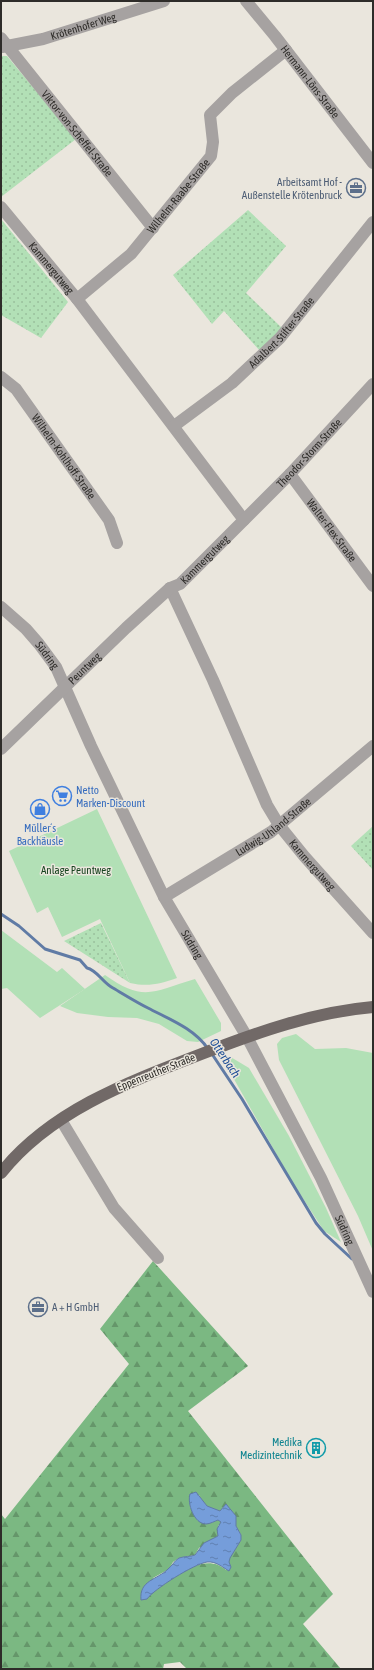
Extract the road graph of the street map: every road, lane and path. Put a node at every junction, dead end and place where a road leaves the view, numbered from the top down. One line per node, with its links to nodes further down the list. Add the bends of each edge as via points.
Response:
1 (164, 1): 3 (street, Krötenhofer Weg, via 43,39)
2 (246, 1): 4 (street, Hermann-Löns-Straße)
3 (3, 44): 8 (street, Viktor-von-Scheffel-Straße)
4 (286, 50): 5 (street, Hermann-Löns-Straße); 8 (street, Wilhelm-Raabe-Straße, via 210,115 213,142 211,156)
5 (373, 163)
6 (1, 207): 9 (street, Kammergutweg)
7 (373, 222): 12 (street, Adalbert-Stifter-Straße, via 280,338 232,383)
8 (154, 228): 9 (street, Wilhelm-Raabe-Straße, via 131,254)
9 (77, 299): 12 (street, Kammergutweg)
10 (1, 377): 15 (street, Wilhelm-Kohlhoff-Straße, via 16,389 108,520)
11 (373, 384): 13 (street, Theodor-Storm-Straße)
12 (174, 426): 14 (street, Kammergutweg)
13 (290, 474): 14 (street, Theodor-Storm-Straße); 16 (street, Walter-Flex-Straße)
14 (244, 520): 17 (street, Kammergutweg, via 180,584)
15 (117, 543)
16 (373, 586)
17 (170, 588): 19 (street, Peuntweg); 22 (street, Kammergutweg, via 213,680 257,785)
18 (1, 607): 19 (street, Südring, via 40,644)
19 (65, 686): 21 (street, Peuntweg); 23 (street, Südring)
20 (373, 746): 22 (street, Ludwig-Uhland-Straße)
21 (1, 749)
22 (279, 825): 23 (street, Ludwig-Uhland-Straße); 24 (street, Kammergutweg, via 325,881)
23 (164, 897): 26 (street, Südring)
24 (373, 933)
25 (373, 1007): 26 (main road, Eppenreuther Straße, via 331,1012)
26 (247, 1037): 27 (main road, Eppenreuther Straße, via 104,1094); 30 (street, Südring, via 338,1215)
27 (61, 1120): 28 (main road, Eppenreuther Straße, via 14,1156); 29 (street, via 114,1208)
28 (1, 1173)
29 (158, 1258)
30 (373, 1292)

